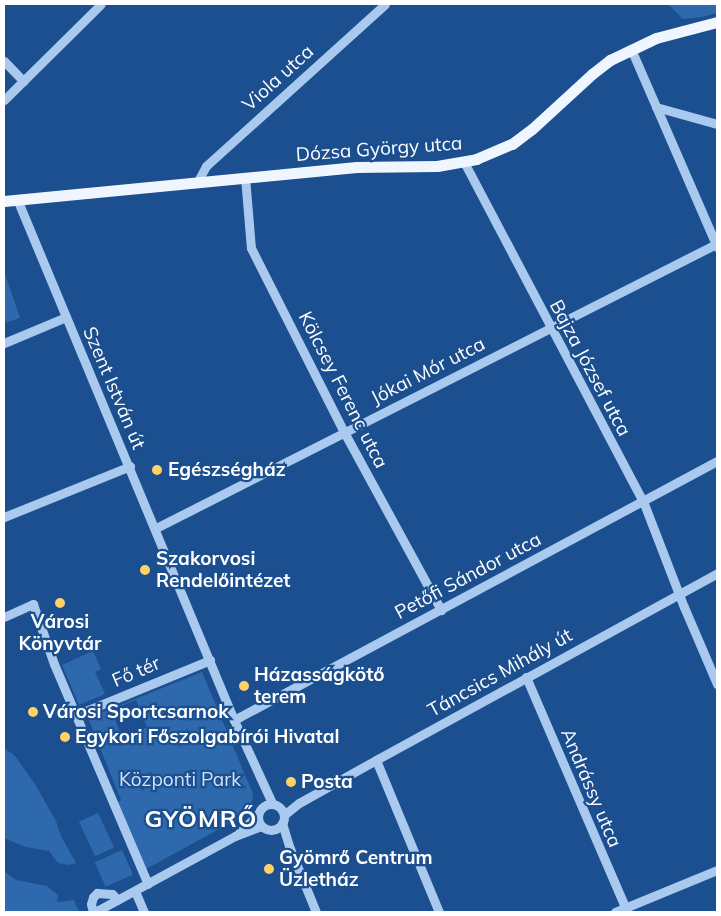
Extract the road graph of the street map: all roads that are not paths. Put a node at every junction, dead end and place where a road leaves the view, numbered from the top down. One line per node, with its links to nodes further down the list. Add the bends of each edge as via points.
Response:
1 (101, 4): 6 (street)
2 (385, 4): 12 (street, Viola utca, via 206,166)
3 (717, 22): 4 (main road, Dózsa György utca, via 678,31)
4 (631, 49): 8 (street); 10 (main road, Dózsa György utca, via 592,74 512,144)
5 (4, 61): 6 (street)
6 (23, 81): 7 (street)
7 (4, 100)
8 (656, 107): 9 (street); 15 (street)
9 (717, 124)
10 (464, 162): 11 (main road, Dózsa György utca); 17 (street, Bajza József utca)
11 (245, 176): 12 (main road, Dózsa György utca); 19 (street, Kölcsey Ferenc utca, via 251,248)
12 (198, 181): 13 (main road, Dózsa György utca)
13 (17, 199): 14 (main road, Dózsa György utca); 16 (street, Szent István út)
14 (4, 201)
15 (717, 246): 17 (street, Jókai Mór utca)
16 (66, 317): 18 (street); 21 (street, Szent István út)
17 (550, 327): 19 (street, Jókai Mór utca); 22 (street, Bajza József utca)
18 (4, 343)
19 (344, 432): 24 (street, Jókai Mór utca); 27 (street, Kölcsey Ferenc utca)
20 (717, 461): 22 (street, Petőfi Sándor utca)
21 (130, 466): 23 (street); 24 (street, Szent István út)
22 (643, 501): 26 (street, Bajza József utca); 27 (street, Petőfi Sándor utca)
23 (4, 517)
24 (156, 528): 29 (street, Szent István út)
25 (717, 573): 26 (street, Táncsics Mihály út)
26 (679, 593): 30 (street, Táncsics Mihály út); 31 (street, Bajza József utca)
27 (441, 610): 33 (street, Petőfi Sándor utca)
28 (4, 617): 32 (street, via 33,604)
29 (210, 660): 32 (street, Fő tér); 33 (street, Szent István út)
30 (526, 677): 34 (street, Táncsics Mihály út); 46 (street, Andrássy utca)
31 (717, 684)
32 (76, 715): 43 (street)
33 (234, 720): 35 (street, Szent István út)
34 (376, 760): 37 (street, Táncsics Mihály út); 50 (street)
35 (262, 784): 36 (street, Szent István út); 37 (street, Szent István út)
36 (260, 810): 37 (street); 38 (street, Szent István út); 40 (street)
37 (280, 812): 39 (street, Táncsics Mihály út); 41 (street, Szent István út)
38 (261, 826): 39 (street); 40 (street)
39 (273, 830): 41 (street, Szent István út)
40 (235, 836): 43 (street)
41 (289, 846): 49 (street, Szent István út)
42 (717, 870): 46 (street)
43 (148, 884): 44 (street)
44 (135, 891): 45 (street); 48 (street)
45 (118, 900): 47 (street); 47 (street, via 112,894 98,893 91,904)
46 (626, 910): 51 (street)
47 (94, 912)
48 (144, 912)
49 (316, 912)
50 (439, 912)
51 (615, 912)

